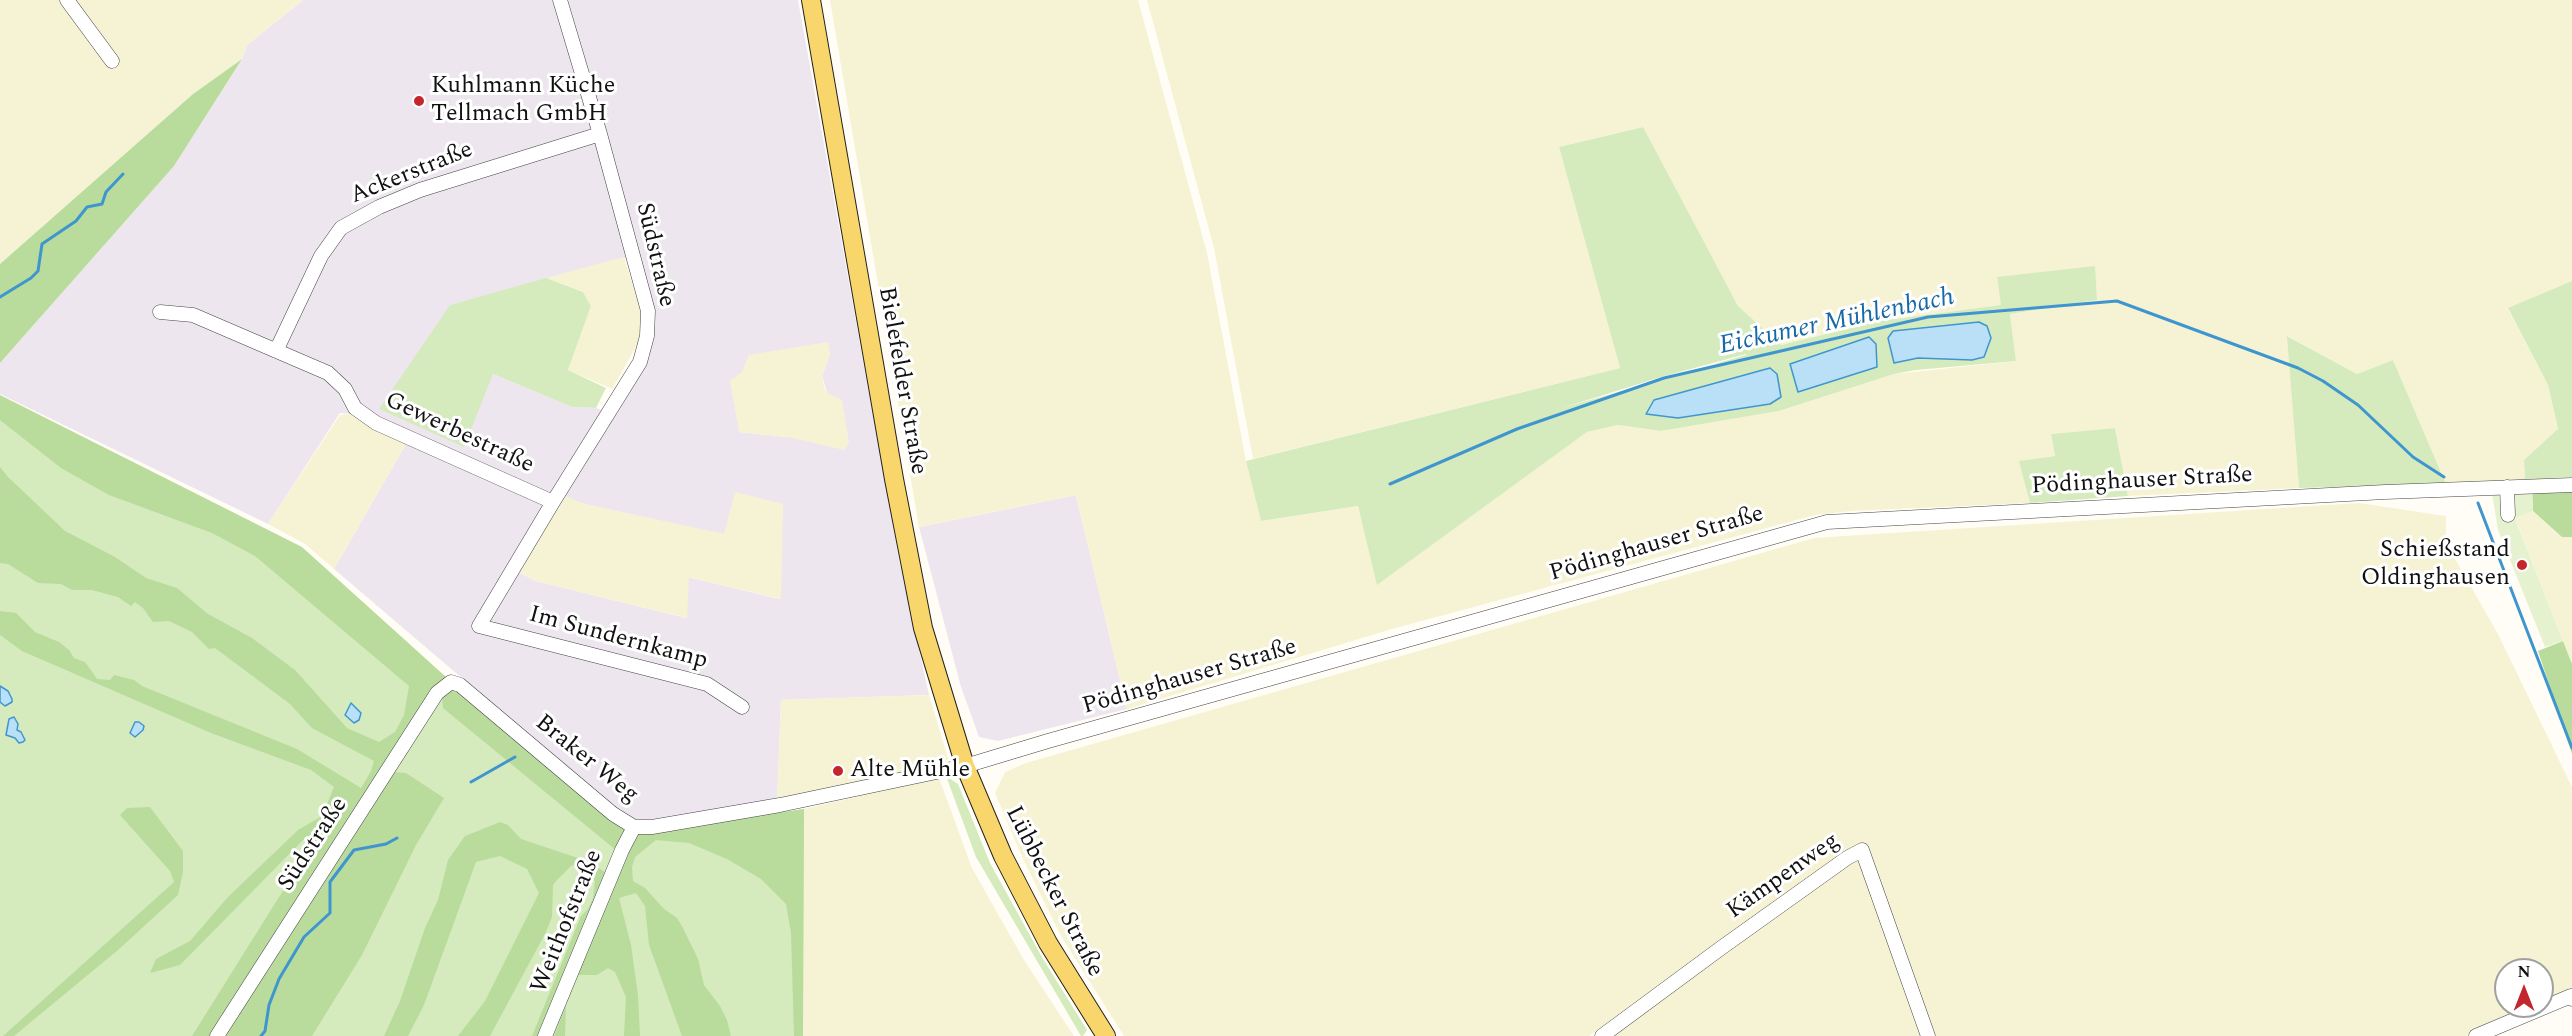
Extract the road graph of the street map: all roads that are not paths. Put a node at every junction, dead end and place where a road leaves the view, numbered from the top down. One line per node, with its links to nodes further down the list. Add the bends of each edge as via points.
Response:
1 (68, 0): 4 (street)
2 (560, 0): 5 (street, Südstraße)
3 (811, 0): 15 (main road, Bielefelder Straße, via 923,628)
4 (112, 61)
5 (600, 134): 7 (street, Ackerstraße, via 420,190 340,228 321,256); 10 (street, Südstraße, via 648,311 647,336 640,362)
6 (160, 312): 7 (street, Gewerbestraße, via 193,315)
7 (276, 351): 10 (street, Gewerbestraße, via 328,374 345,389 355,408 376,423)
8 (2572, 485): 9 (street, Pödinghauser Straße)
9 (2507, 487): 11 (street); 15 (street, Pödinghauser Straße, via 1827,522)
10 (553, 502): 12 (street, Südstraße)
11 (2508, 515)
12 (479, 626): 14 (street, Im Sundernkamp, via 707,684)
13 (451, 682): 17 (street, Braker Weg, via 460,685 613,814); 19 (street, Südstraße, via 438,693)
14 (742, 707)
15 (965, 766): 16 (street, Pödinghauser Straße); 21 (main road, Lübbecker Straße, via 1003,856 1043,934)
16 (780, 805): 17 (street, Braker Weg, via 663,826)
17 (634, 827): 20 (street, Weithofstraße)
18 (2571, 998): 24 (street)
19 (217, 1036)
20 (545, 1036)
21 (1106, 1036)
22 (1602, 1036): 23 (street, Kämpenweg, via 1862,850)
23 (1928, 1036)
24 (2476, 1036)

